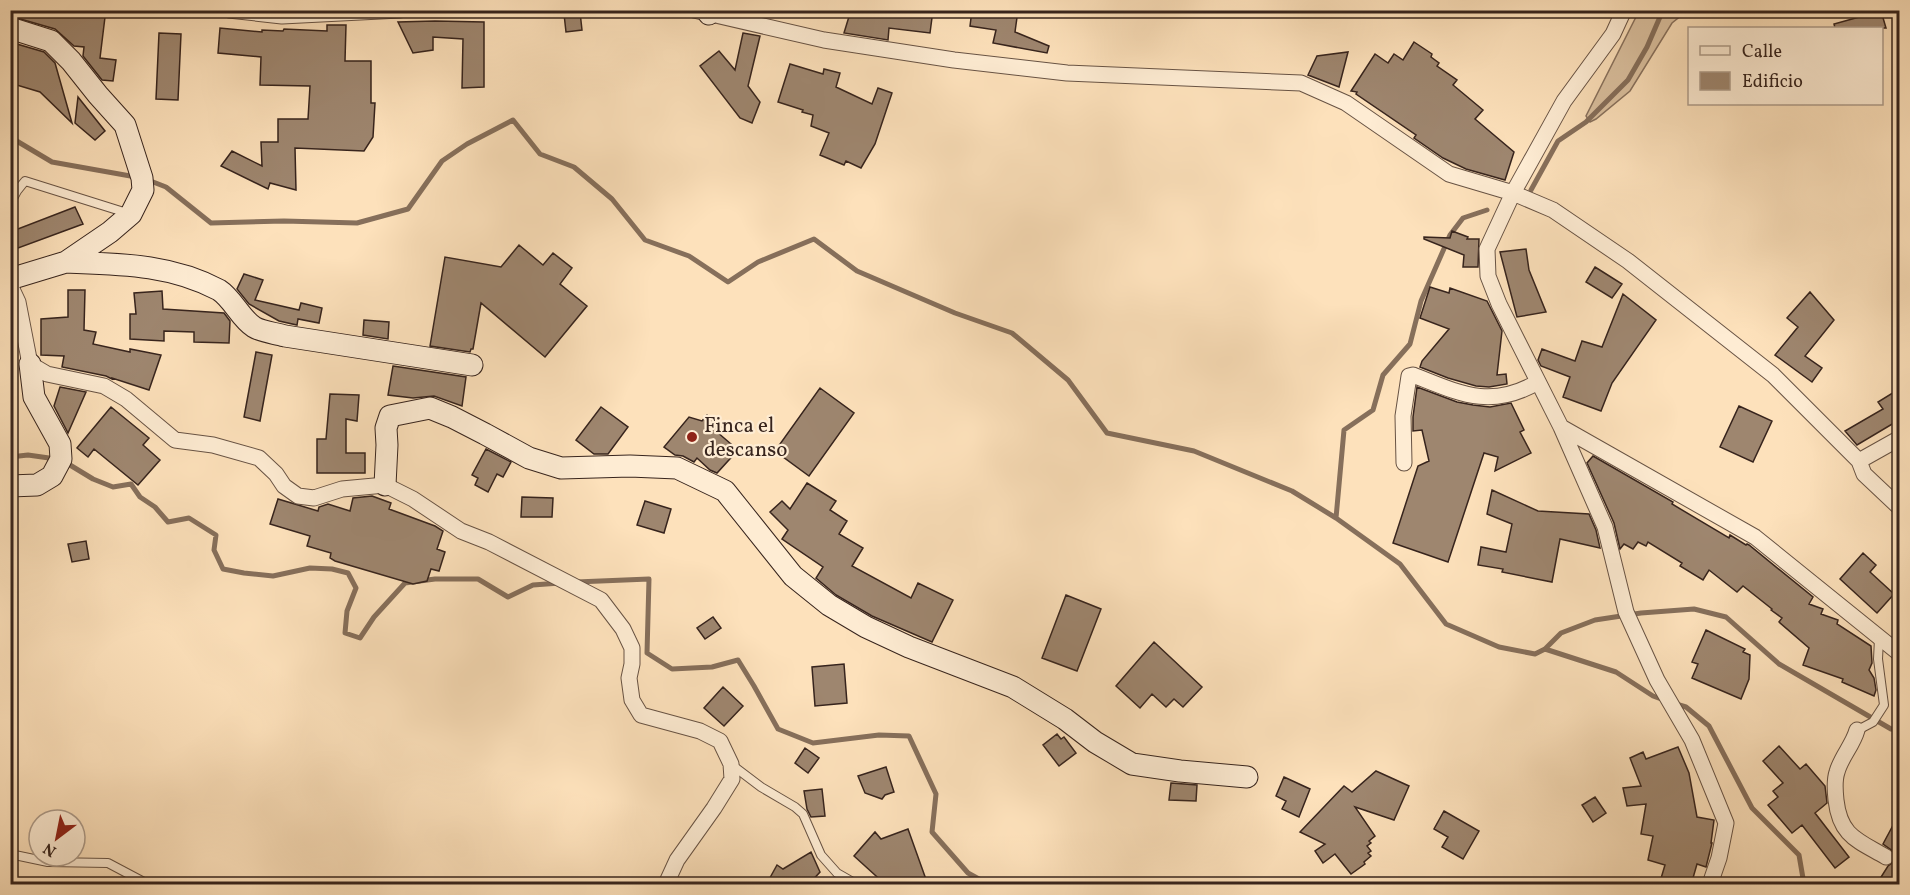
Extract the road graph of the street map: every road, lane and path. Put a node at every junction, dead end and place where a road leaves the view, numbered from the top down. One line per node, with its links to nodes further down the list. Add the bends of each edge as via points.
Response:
1 (229, 10): 4 (street, via 282,16)
2 (400, 10): 4 (street)
3 (1624, 10): 7 (street, via 1613,34 1564,102)
4 (385, 11)
5 (705, 12): 7 (street, via 824,40 965,62 1067,73 1301,83 1346,103 1449,174)
6 (10, 28): 9 (street, via 51,41 125,125 143,190)
7 (1514, 194): 15 (street, via 1487,249 1488,276); 18 (street, via 1553,210 1628,261 1773,375)
8 (10, 204): 9 (lane, via 25,181)
9 (131, 214): 10 (street)
10 (66, 262): 11 (street); 14 (street, via 160,268 190,276 222,292 255,327 285,336)
11 (10, 279)
12 (10, 285): 13 (street, via 18,302)
13 (30, 364): 20 (street, via 47,374 104,387 126,399 175,440 213,445 259,458 298,496 314,498 342,489); 21 (street, via 34,397 60,444 61,459 52,476 37,485)
14 (472, 365)
15 (1538, 382): 16 (street); 19 (street, via 1508,395 1475,397 1409,376 1403,416)
16 (1561, 427): 23 (street, via 1755,537); 34 (street, via 1605,527 1627,615 1657,680 1692,740 1726,823)
17 (1899, 438): 18 (street)
18 (1859, 461): 22 (street, via 1864,474)
19 (1404, 463)
20 (385, 484): 27 (street, via 461,531 602,600 632,648 629,678 632,700 641,715 700,730 720,741); 28 (street, via 386,428 390,416 430,408 528,459 561,468 677,468 725,491 793,576 829,605 866,627 1013,687 1132,764)
21 (10, 486)
22 (1899, 508)
23 (1879, 639): 24 (street); 25 (lane, via 1884,705 1873,722)
24 (1899, 654)
25 (1857, 730): 26 (lane); 30 (street, via 1837,772 1838,814 1842,826 1854,839)
26 (1837, 759)
27 (731, 764): 31 (lane, via 803,814 821,855 837,873); 33 (street, via 732,779 677,860)
28 (1247, 777)
29 (10, 854): 32 (lane, via 48,862 108,863)
30 (1886, 857)
31 (851, 881)
32 (145, 885)
33 (666, 885)
34 (1710, 885)

